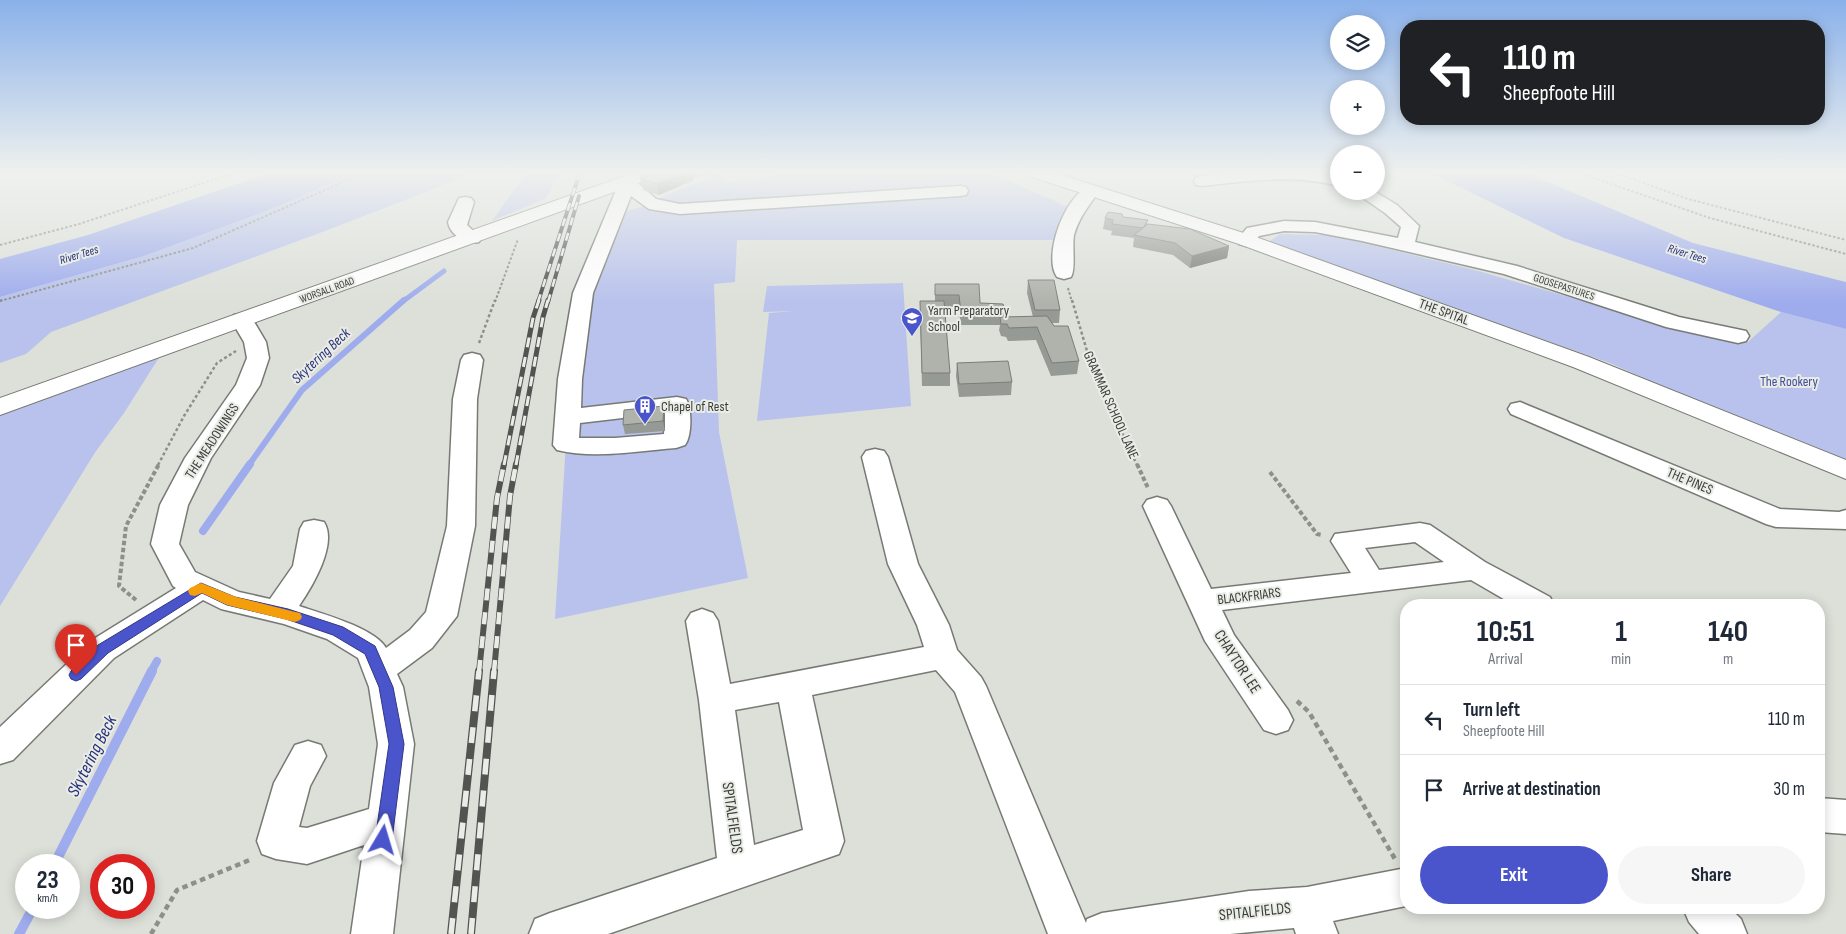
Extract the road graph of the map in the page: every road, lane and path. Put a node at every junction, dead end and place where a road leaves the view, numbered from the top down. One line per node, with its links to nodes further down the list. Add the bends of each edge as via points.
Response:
1 (105, 216): 15 (path)
2 (267, 216): 19 (path, via 193,248)
3 (460, 216): 12 (street, via 458,228)
4 (535, 216): 11 (main road, WORSALL ROAD)
5 (615, 216): 25 (street, via 583,293 570,379)
6 (1072, 216): 18 (street, via 1062,251)
7 (1169, 216): 13 (main road, THE SPITAL)
8 (1398, 216): 16 (street, via 1410,226)
9 (1703, 216): 17 (path)
10 (1752, 216): 14 (path)
11 (525, 219): 12 (main road, WORSALL ROAD); 22 (path)
12 (472, 238): 20 (main road, WORSALL ROAD)
13 (1246, 240): 16 (street, GOOSEPASTURES, via 1253,232 1284,226 1362,235); 27 (main road, THE SPITAL, via 1581,362)
14 (1846, 240)
15 (0, 245)
16 (1405, 245): 21 (street, GOOSEPASTURES, via 1510,270 1674,322)
17 (1846, 254)
18 (1064, 273): 29 (path, GRAMMAR SCHOOL LANE, via 1092,368)
19 (0, 301)
20 (242, 320): 23 (main road, WORSALL ROAD); 35 (street, THE MEADOWINGS, via 255,342 258,358 248,385 198,458 174,506 165,544 184,579)
21 (1725, 329)
22 (472, 360): 41 (street, via 466,398 461,526 441,616 422,639)
23 (0, 407)
24 (1535, 411): 30 (street, THE PINES, via 1776,518 1807,521)
25 (568, 417)
26 (874, 457): 40 (street, via 903,564 933,625)
27 (1846, 470)
28 (1270, 472): 32 (path, via 1317,534)
29 (1157, 506): 37 (street, BLACKFRIARS)
30 (1846, 519)
31 (314, 529): 38 (street, via 308,567)
32 (1345, 541): 33 (street, via 1420,532); 34 (street)
33 (1475, 568): 34 (street, BLACKFRIARS); 36 (street)
34 (1372, 581): 37 (street, BLACKFRIARS)
35 (201, 587): 38 (street, THE MEADOWINGS, via 232,601); 45 (street, via 103,649)
36 (1529, 599)
37 (1202, 601): 44 (street, CHAYTOR LEE, via 1221,641)
38 (277, 612): 41 (street, THE MEADOWINGS, via 338,631 370,650)
39 (702, 621): 43 (street, SPITALFIELDS)
40 (943, 656): 42 (street); 59 (street, via 969,686)
41 (379, 670): 49 (street, THE MEADOWINGS, via 386,687 396,744)
42 (793, 686): 43 (street); 51 (street, SPITALFIELDS, via 825,841)
43 (716, 700): 51 (street, SPITALFIELDS)
44 (1286, 710): 52 (path, via 1309,712)
45 (0, 749)
46 (308, 756): 50 (street, via 292,783 276,841)
47 (1825, 815): 48 (street)
48 (1846, 817)
49 (385, 821): 50 (street, via 307,846); 57 (street, THE MEADOWINGS)
50 (288, 843): 56 (path, via 177,890)
51 (738, 868): 58 (street)
52 (1400, 873)
53 (1400, 876): 55 (street, SPITALFIELDS)
54 (1709, 914): 61 (street)
55 (1312, 920): 60 (street, SPITALFIELDS, via 1249,911)
56 (151, 934)
57 (372, 934)
58 (550, 934)
59 (1069, 934)
60 (1102, 934)
61 (1726, 934)

